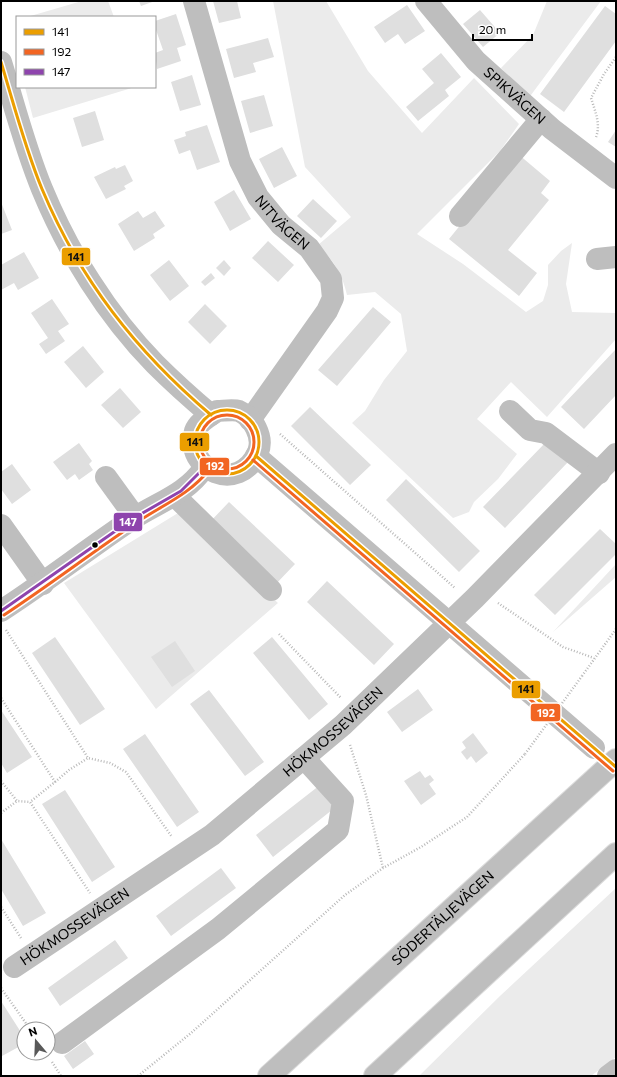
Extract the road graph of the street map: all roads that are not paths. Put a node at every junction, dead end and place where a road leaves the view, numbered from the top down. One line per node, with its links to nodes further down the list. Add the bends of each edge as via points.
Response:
1 (194, 1): 9 (main road, NITVÄGEN, via 240,161 258,197 281,226 309,248 331,279 333,298 328,311)
2 (426, 1): 4 (main road, SPIKVÄGEN, via 476,61)
3 (1, 62): 8 (main road, via 42,189 78,262 98,293 155,364)
4 (541, 119): 5 (main road, SPIKVÄGEN); 6 (main road)
5 (616, 178)
6 (460, 216)
7 (510, 411): 13 (main road, via 530,430 546,434)
8 (212, 415): 9 (main road, via 217,412 238,411); 12 (main road, via 205,418 195,430 196,454)
9 (250, 420): 11 (main road, via 258,435 260,448)
10 (616, 454): 13 (main road, HÖKMOSSEVÄGEN)
11 (256, 456): 12 (main road, via 249,467 235,475 224,475); 21 (main road)
12 (205, 467): 15 (main road, via 196,480)
13 (599, 472): 21 (main road, HÖKMOSSEVÄGEN, via 484,602)
14 (106, 477): 16 (main road)
15 (174, 496): 16 (main road); 19 (main road)
16 (135, 517): 18 (main road)
17 (1, 525): 18 (main road)
18 (43, 584): 20 (main road)
19 (271, 590)
20 (3, 620)
21 (448, 624): 22 (main road); 23 (main road, HÖKMOSSEVÄGEN)
22 (594, 748)
23 (304, 758): 26 (main road, HÖKMOSSEVÄGEN, via 212,834); 27 (main road, via 343,801 338,830 218,929)
24 (616, 760): 29 (main road, SÖDERTÄLJEVÄGEN)
25 (616, 854): 30 (main road)
26 (23, 961)
27 (56, 1051)
28 (616, 1070): 31 (main road)
29 (269, 1076)
30 (374, 1076)
31 (608, 1076)

